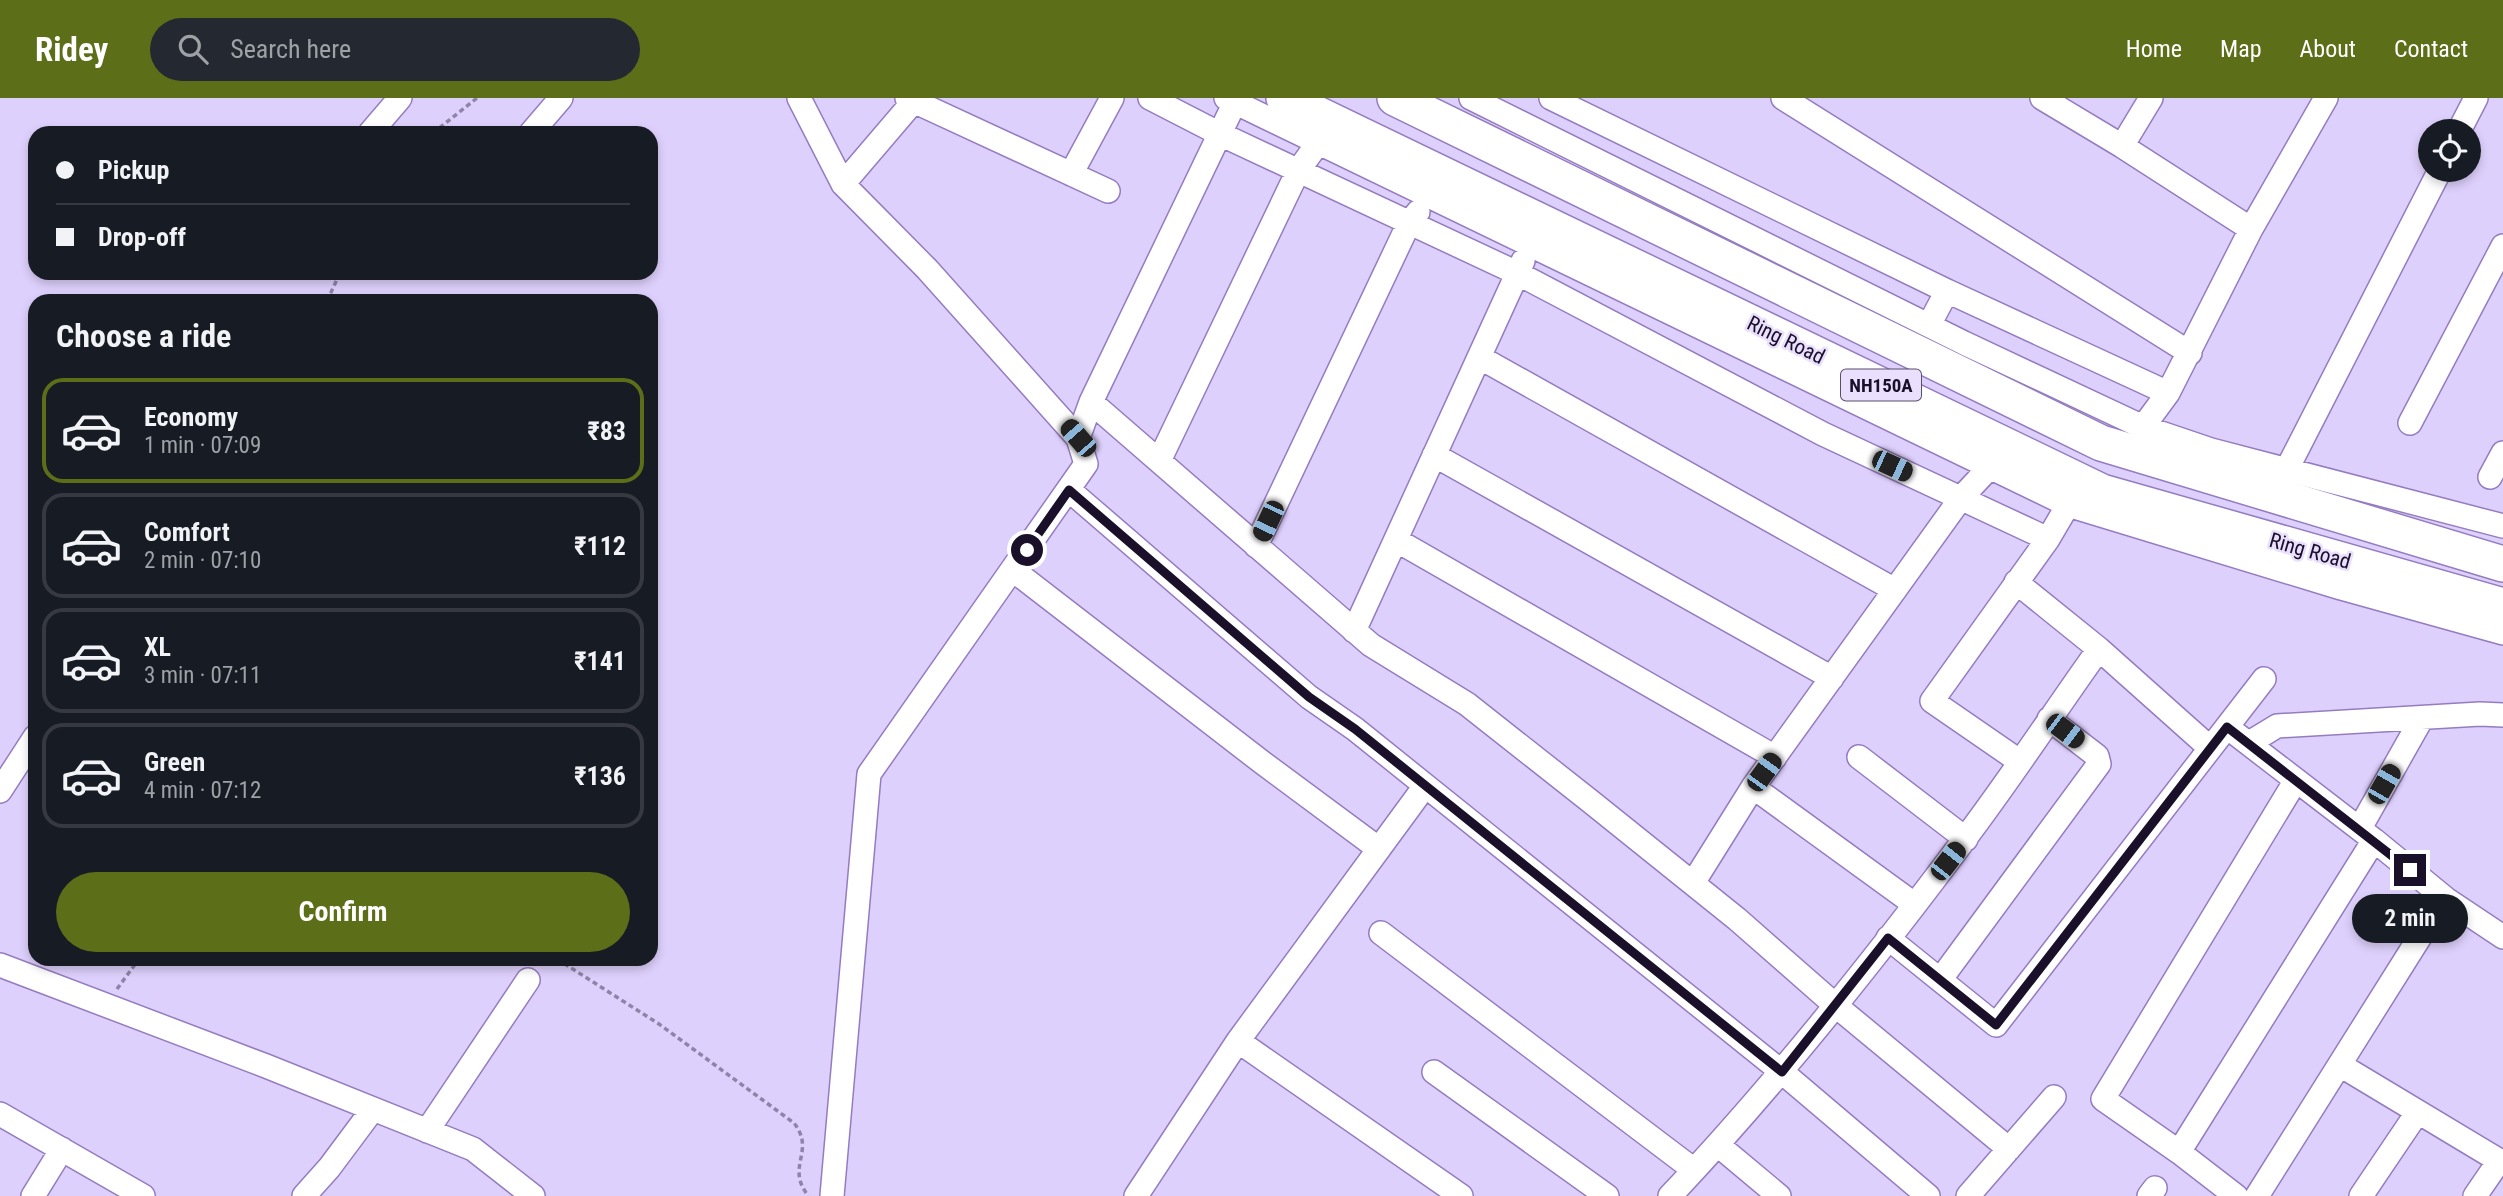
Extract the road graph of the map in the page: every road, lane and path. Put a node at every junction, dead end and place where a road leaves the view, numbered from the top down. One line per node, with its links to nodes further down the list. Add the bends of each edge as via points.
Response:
1 (400, 98): 20 (street)
2 (477, 98): 21 (path)
3 (561, 98): 22 (street)
4 (799, 98): 31 (street)
5 (1112, 98): 28 (street)
6 (1150, 98): 23 (street)
7 (1284, 98): 67 (highway, Ring Road / NH150A, via 2102,492)
8 (1395, 98): 63 (highway, Ring Road / NH150A, via 2101,443)
9 (1471, 98): 26 (street)
10 (1551, 98): 19 (street)
11 (2042, 98): 25 (street)
12 (2151, 98): 25 (street)
13 (2326, 98): 36 (street)
14 (2476, 98): 18 (street)
15 (910, 100): 28 (street); 31 (street)
16 (1230, 100): 23 (street); 24 (street)
17 (1794, 101): 42 (street)
18 (2465, 119)
19 (1601, 122): 26 (street); 29 (street)
20 (376, 126)
21 (442, 126)
22 (537, 126)
23 (1220, 134): 27 (street); 45 (street)
24 (1318, 143): 27 (street); 33 (street)
25 (2122, 146): 36 (street)
26 (1586, 155): 34 (street)
27 (1298, 171): 35 (street); 52 (street)
28 (1071, 174): 32 (street)
29 (1721, 181): 34 (street); 40 (street)
30 (2434, 182): 54 (street)
31 (843, 184): 46 (street, via 927,269)
32 (1108, 191)
33 (1430, 197): 35 (street); 37 (street)
34 (1707, 215): 41 (street)
35 (1409, 223): 39 (street); 62 (street)
36 (2251, 229): 42 (street)
37 (1530, 246): 39 (street); 53 (street)
38 (2503, 246): 47 (street)
39 (1517, 273): 43 (street); 57 (street, via 1823,434)
40 (1947, 291): 41 (street); 44 (street)
41 (1929, 326): 48 (street)
42 (2190, 353): 44 (street)
43 (1479, 357): 51 (street); 66 (street)
44 (2168, 393): 48 (street)
45 (1091, 402): 46 (street); 49 (street); 52 (street)
46 (1055, 413): 49 (street)
47 (2410, 423)
48 (2143, 427): 54 (street)
49 (1078, 438): 56 (street, via 1086,464)
50 (2503, 453): 55 (street)
51 (1434, 455): 61 (street); 71 (street)
52 (1159, 461): 62 (street)
53 (1990, 467): 57 (street); 58 (street)
54 (2287, 470): 59 (street)
55 (2490, 477)
56 (1069, 490): 64 (street); 84 (street, via 1309,697)
57 (1961, 498): 60 (street); 66 (street)
58 (2068, 505): 60 (street); 69 (street, via 2341,589)
59 (2503, 526)
60 (2048, 539): 65 (street)
61 (1396, 540): 68 (street); 80 (street)
62 (1256, 546): 68 (street)
63 (2503, 564)
64 (1013, 569): 89 (street); 124 (street, via 869,774)
65 (2016, 582): 70 (street); 82 (street, via 1932,701)
66 (1895, 590): 71 (street)
67 (2503, 606)
68 (1354, 631): 90 (street, via 1467,705)
69 (2503, 633)
70 (2099, 649): 75 (street); 79 (street)
71 (1832, 678): 80 (street)
72 (2264, 679): 76 (street)
73 (2503, 715): 74 (street)
74 (2422, 718): 77 (street, via 2277,726); 87 (street)
75 (2049, 719): 82 (street); 100 (street, via 2097,756 2099,764)
76 (2227, 727): 77 (street); 79 (street)
77 (2249, 743): 83 (street)
78 (28, 748): 86 (street)
79 (2210, 748): 100 (street, via 1996,1025)
80 (1775, 757): 85 (street)
81 (1858, 757): 88 (street)
82 (2019, 761): 88 (street)
83 (2296, 779): 87 (street); 115 (street, via 2103,1099)
84 (1425, 786): 89 (street); 106 (street)
85 (1753, 787): 90 (street); 92 (street)
86 (0, 791)
87 (2367, 834): 91 (street); 115 (street)
88 (1966, 839): 92 (street)
89 (1379, 849): 103 (street)
90 (1693, 883): 102 (street)
91 (2446, 900): 94 (street); 104 (street)
92 (1914, 904): 95 (street)
93 (1381, 933): 117 (street)
94 (2503, 937)
95 (1888, 938): 100 (street); 102 (street)
96 (0, 965): 101 (street)
97 (134, 966): 101 (path)
98 (568, 966): 123 (path, via 659,1024 794,1123 801,1132 799,1179)
99 (528, 980): 111 (street)
100 (1940, 980)
101 (106, 1005): 108 (street)
102 (1835, 1005): 106 (street); 114 (street)
103 (1238, 1041): 125 (street); 126 (street)
104 (2340, 1065): 109 (street); 133 (street)
105 (1434, 1072): 127 (street)
106 (1782, 1072): 112 (street); 130 (street)
107 (2054, 1097): 114 (street)
108 (373, 1109): 111 (street); 121 (street)
109 (2417, 1113): 116 (street); 134 (street)
110 (0, 1114): 113 (street)
111 (427, 1131): 118 (street, via 473,1149)
112 (1718, 1145): 117 (street); 129 (street)
113 (62, 1149): 119 (street); 120 (street)
114 (2009, 1149): 131 (street)
115 (2179, 1152): 132 (street)
116 (2501, 1162): 135 (street)
117 (1694, 1170): 128 (street)
118 (505, 1187): 122 (street)
119 (33, 1196)
120 (143, 1196)
121 (304, 1196)
122 (533, 1196)
123 (808, 1196)
124 (832, 1196)
125 (1136, 1196)
126 (1461, 1196)
127 (1607, 1196)
128 (1670, 1196)
129 (1779, 1196)
130 (1928, 1196)
131 (1968, 1196)
132 (2235, 1196)
133 (2257, 1196)
134 (2361, 1196)
135 (2475, 1196)

